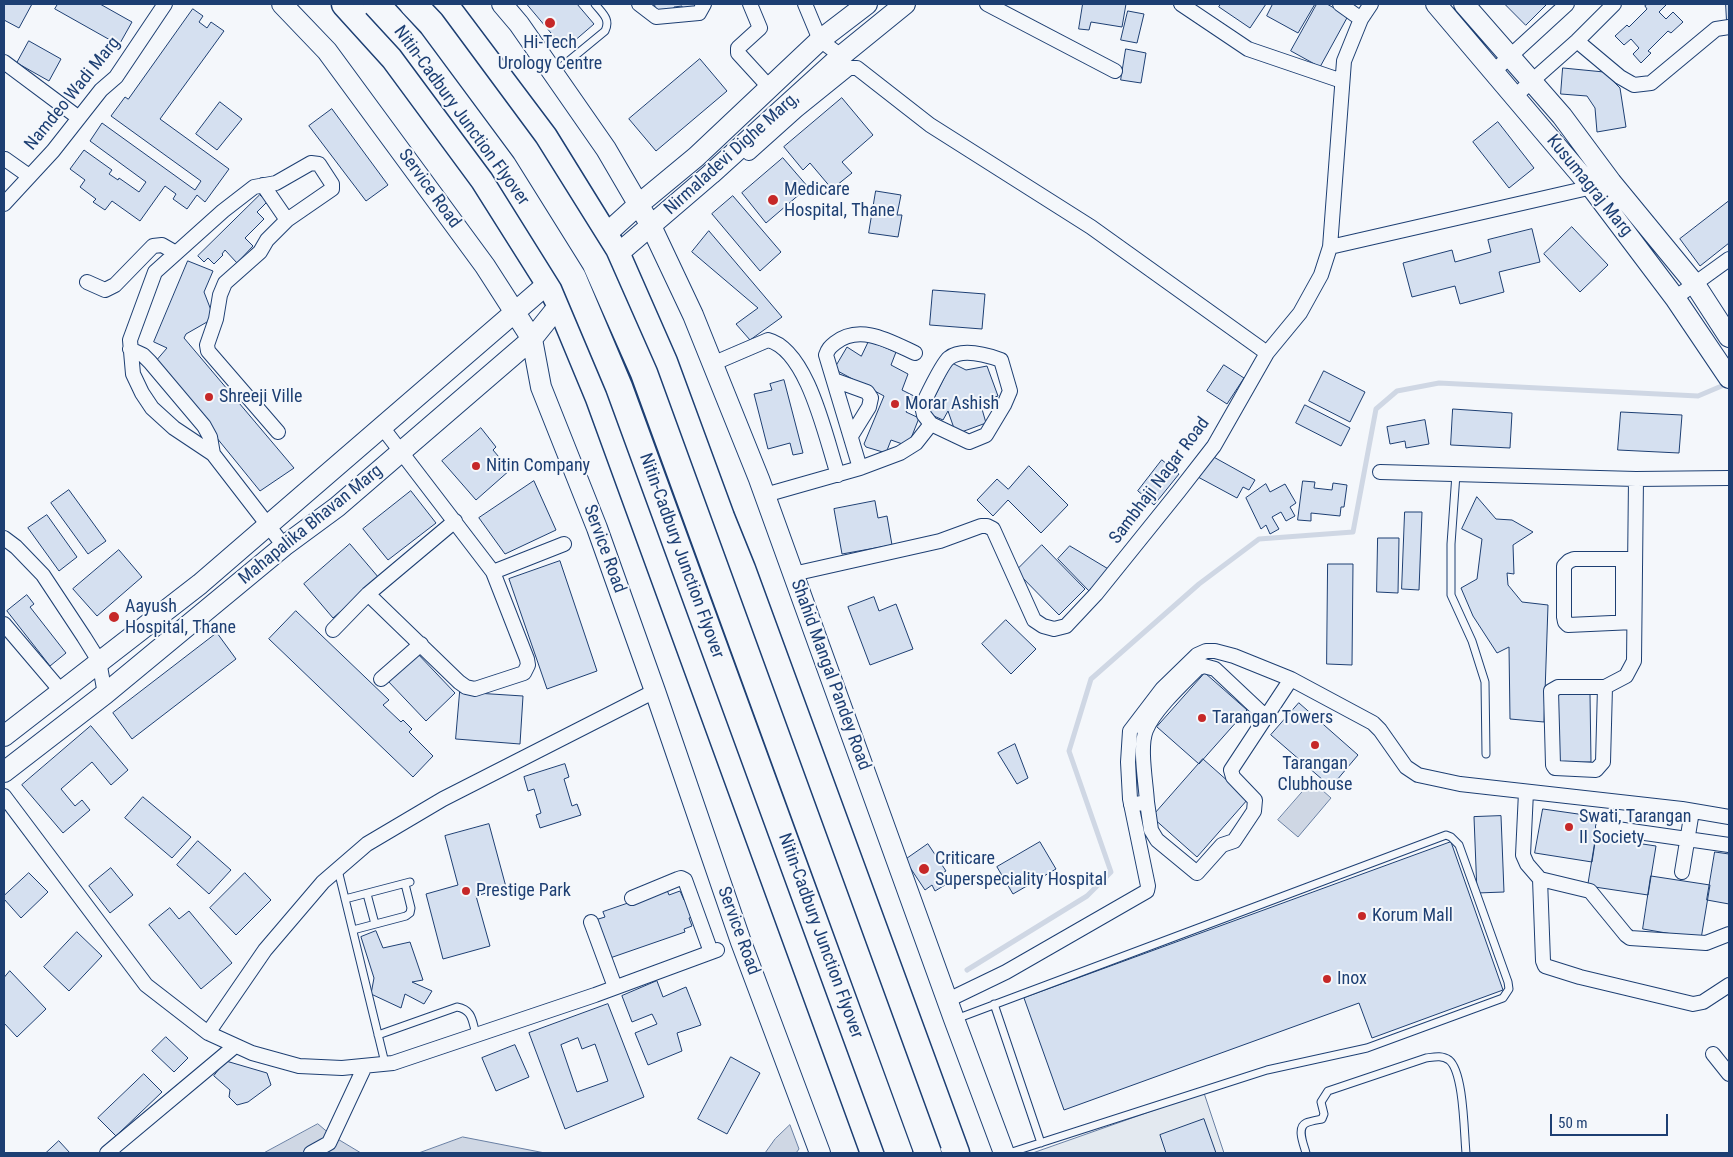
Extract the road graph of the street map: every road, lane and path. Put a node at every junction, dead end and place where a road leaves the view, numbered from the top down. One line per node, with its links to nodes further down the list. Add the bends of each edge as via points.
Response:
1 (165, 4): 37 (street, Namdeo Wadi Marg, via 116,77)
2 (282, 4): 55 (street, Service Road, via 327,51)
3 (346, 4): 53 (highway, via 394,58 484,180)
4 (376, 4): 141 (highway, Nitin-Cadbury Junction Flyover, bridge, via 411,42 503,166 573,278 619,386)
5 (413, 4): 142 (highway, Nitin-Cadbury Junction Flyover, bridge, via 431,23 525,150 595,262 647,382)
6 (444, 4): 47 (highway, via 544,137)
7 (502, 4): 32 (street, via 520,24)
8 (595, 4): 32 (lane, via 607,19 608,26)
9 (639, 4): 10 (street, via 656,17 699,13)
10 (704, 4)
11 (750, 4): 35 (street, via 760,28 738,48 738,53)
12 (805, 4): 25 (street)
13 (867, 4): 25 (street, Nirmaladevi Dighe Marg,)
14 (905, 4): 27 (street, Nirmaladevi Dighe Marg,)
15 (986, 4): 30 (street)
16 (1181, 4): 33 (street, via 1248,49)
17 (1340, 4): 23 (street)
18 (1371, 4): 23 (street, Sambhaji Nagar Road)
19 (1436, 4): 31 (street, Kusumagraj Marg)
20 (1464, 4): 28 (street, Kusumagraj Marg)
21 (1567, 4): 28 (street)
22 (1614, 4): 26 (street)
23 (1361, 19): 33 (street, Sambhaji Nagar Road, via 1344,61)
24 (1729, 27): 26 (street, via 1716,29 1651,83 1634,85)
25 (820, 40): 27 (street); 35 (street, Nirmaladevi Dighe Marg,)
26 (1577, 41): 34 (street)
27 (840, 56): 39 (street, Nirmaladevi Dighe Marg,)
28 (1511, 57): 31 (street); 34 (street, Kusumagraj Marg)
29 (4, 62): 37 (street)
30 (1116, 71)
31 (1494, 72): 36 (street, Kusumagraj Marg)
32 (554, 74): 44 (street, via 606,149)
33 (1342, 81): 48 (street, Sambhaji Nagar Road)
34 (1532, 82): 36 (street); 42 (street, Kusumagraj Marg, via 1562,116)
35 (770, 88): 44 (street, Nirmaladevi Dighe Marg,, via 696,157)
36 (1515, 96): 42 (street, Kusumagraj Marg)
37 (79, 118): 40 (street, Namdeo Wadi Marg, via 53,152)
38 (5, 159): 40 (street)
39 (711, 174): 46 (street, Nirmaladevi Dighe Marg,); 61 (street, via 717,178 733,167 849,68 857,68 930,125 1091,227)
40 (29, 176): 43 (street, Namdeo Wadi Marg)
41 (263, 185): 45 (street); 45 (street, via 276,183 311,163 319,164 332,189); 49 (street, via 238,199)
42 (1601, 185): 48 (street); 52 (street, Kusumagraj Marg); 54 (street, Kusumagraj Marg)
43 (4, 204)
44 (638, 205): 46 (street, Shahid Mangal Pandey Road); 47 (street, Nirmaladevi Dighe Marg,)
45 (287, 220): 68 (street, via 260,252 224,283 207,345 208,351)
46 (651, 226): 47 (street, Nirmaladevi Dighe Marg,); 63 (street, Shahid Mangal Pandey Road)
47 (611, 245): 53 (street, Nirmaladevi Dighe Marg,); 56 (highway)
48 (1330, 247): 61 (street, Sambhaji Nagar Road, via 1321,275 1300,313)
49 (176, 253): 51 (street, via 162,245 152,246 115,285 105,290); 59 (street, via 155,272 130,340)
50 (1729, 259): 52 (street)
51 (87, 282)
52 (1694, 283): 54 (street); 57 (street, Kusumagraj Marg)
53 (554, 294): 55 (street, Mahapalika Bhavan Marg); 58 (street, Mahapalika Bhavan Marg); 62 (highway)
54 (1675, 298): 64 (street, Kusumagraj Marg)
55 (515, 312): 58 (street, Service Road); 67 (street, Mahapalika Bhavan Marg)
56 (652, 335): 62 (highway, via 630,325 613,326 592,346); 143 (highway, via 742,569)
57 (1729, 336)
58 (532, 339): 70 (street, Mahapalika Bhavan Marg); 99 (street, Service Road, via 541,387 597,528)
59 (130, 349): 71 (street, via 150,362 204,426); 71 (street, via 133,374 152,408 174,428)
60 (915, 353): 65 (street, via 878,336 843,337 828,349 826,355)
61 (1267, 353): 87 (street, Sambhaji Nagar Road, via 1214,446 1096,594 1066,626 1054,629 1034,620 993,529 987,526 940,541)
62 (583, 360): 140 (highway)
63 (712, 364): 75 (street, via 768,340 776,342 807,380); 78 (street, Shahid Mangal Pandey Road)
64 (1729, 378)
65 (834, 380): 69 (street); 69 (street, via 867,392 871,398)
66 (932, 424): 66 (street, via 924,415 922,406 947,358 958,353 988,355 1001,360 1010,391 986,435 969,442); 72 (street, via 916,443 900,453)
67 (382, 427): 70 (street); 80 (street, Mahapalika Bhavan Marg)
68 (278, 432)
69 (852, 436): 72 (street)
70 (401, 452): 79 (street); 83 (street, Mahapalika Bhavan Marg)
71 (214, 454): 80 (street)
72 (860, 468): 75 (street)
73 (1380, 472): 74 (street)
74 (1456, 474): 77 (street); 103 (lane, via 1451,594 1485,682)
75 (838, 475): 78 (street)
76 (1729, 478): 77 (street)
77 (1636, 479): 84 (street)
78 (764, 496): 87 (street, Shahid Mangal Pandey Road)
79 (455, 521): 86 (street); 89 (street)
80 (269, 526): 83 (street); 85 (street, Mahapalika Bhavan Marg)
81 (4, 538): 94 (street, via 43,576)
82 (564, 544): 86 (street)
83 (284, 546): 88 (street, Mahapalika Bhavan Marg)
84 (1629, 559): 90 (street); 90 (street, via 1574,559 1564,566 1564,617 1568,625)
85 (221, 566): 88 (street); 94 (street, Mahapalika Bhavan Marg)
86 (493, 572): 93 (street, via 527,658 528,666 524,673 474,688 466,687)
87 (793, 574): 127 (street, Shahid Mangal Pandey Road)
88 (238, 584): 100 (street, Mahapalika Bhavan Marg)
89 (368, 594): 92 (street); 93 (street)
90 (1629, 622): 97 (street, via 1634,661 1626,676)
91 (4, 624): 98 (street)
92 (334, 630)
93 (420, 644): 95 (street)
94 (99, 661): 98 (street, Mahapalika Bhavan Marg); 100 (street)
95 (381, 679)
96 (1291, 679): 101 (street); 105 (street, via 1373,723 1412,772 1460,784); 108 (street, via 1224,653 1206,651 1197,655 1162,688 1130,731)
97 (1605, 687): 97 (street, via 1603,762 1596,770 1555,768 1551,691 1558,687)
98 (62, 691): 102 (street, Mahapalika Bhavan Marg)
99 (655, 691): 114 (street, via 443,798 366,844); 139 (street, Service Road, via 741,942)
100 (105, 694): 104 (street, Mahapalika Bhavan Marg)
101 (1266, 717): 107 (street, via 1215,669 1198,668 1155,714 1145,731 1143,750); 107 (street, via 1231,770 1233,778 1255,800 1256,808 1234,841 1222,845 1197,873 1157,840 1151,830)
102 (4, 736)
103 (1486, 754)
104 (4, 772)
105 (1526, 792): 109 (street); 116 (street, via 1523,855)
106 (4, 796): 128 (street, via 146,985)
107 (1148, 802): 108 (street)
108 (1131, 806): 127 (street, via 1147,891 1006,972)
109 (1692, 811): 110 (street); 112 (street)
110 (1729, 817)
111 (1603, 827): 112 (street)
112 (1688, 840): 113 (street); 115 (street)
113 (1729, 844)
114 (338, 870): 119 (lane); 128 (street, via 323,882 265,950)
115 (1682, 872)
116 (1540, 878): 123 (street, via 1590,891 1630,938 1706,943); 124 (street, via 1543,961 1548,967 1693,1004 1703,1002)
117 (367, 894): 119 (lane); 121 (lane); 121 (lane, via 408,883 410,913)
118 (632, 898): 125 (street, via 678,879 685,880 714,951)
119 (345, 899): 122 (lane)
120 (591, 922): 125 (street)
121 (375, 924): 122 (lane)
122 (352, 930): 130 (lane)
123 (1729, 934)
124 (1729, 985)
125 (615, 987): 129 (street)
126 (994, 1004): 127 (lane); 136 (lane); 136 (lane, via 1446,835 1459,845 1508,982 1509,989 1503,998 1367,1048 1267,1070)
127 (951, 1010): 144 (street, Shahid Mangal Pandey Road)
128 (208, 1033): 131 (street)
129 (476, 1034): 130 (lane, via 469,1012 457,1007); 133 (street)
130 (378, 1035): 133 (lane)
131 (235, 1046): 134 (street, via 252,1054 299,1066); 137 (street)
132 (1714, 1054): 135 (street)
133 (385, 1064): 134 (street)
134 (365, 1066): 138 (street, via 329,1143)
135 (1729, 1074)
136 (1041, 1143): 145 (lane)
137 (107, 1153)
138 (311, 1153)
139 (820, 1153)
140 (874, 1153)
141 (898, 1153)
142 (928, 1153)
143 (956, 1153)
144 (1004, 1153)
145 (1009, 1153)
146 (1306, 1153): 147 (lane, via 1300,1131 1302,1125 1322,1118 1322,1102 1328,1091 1438,1056 1449,1060 1460,1084)
147 (1466, 1153)

